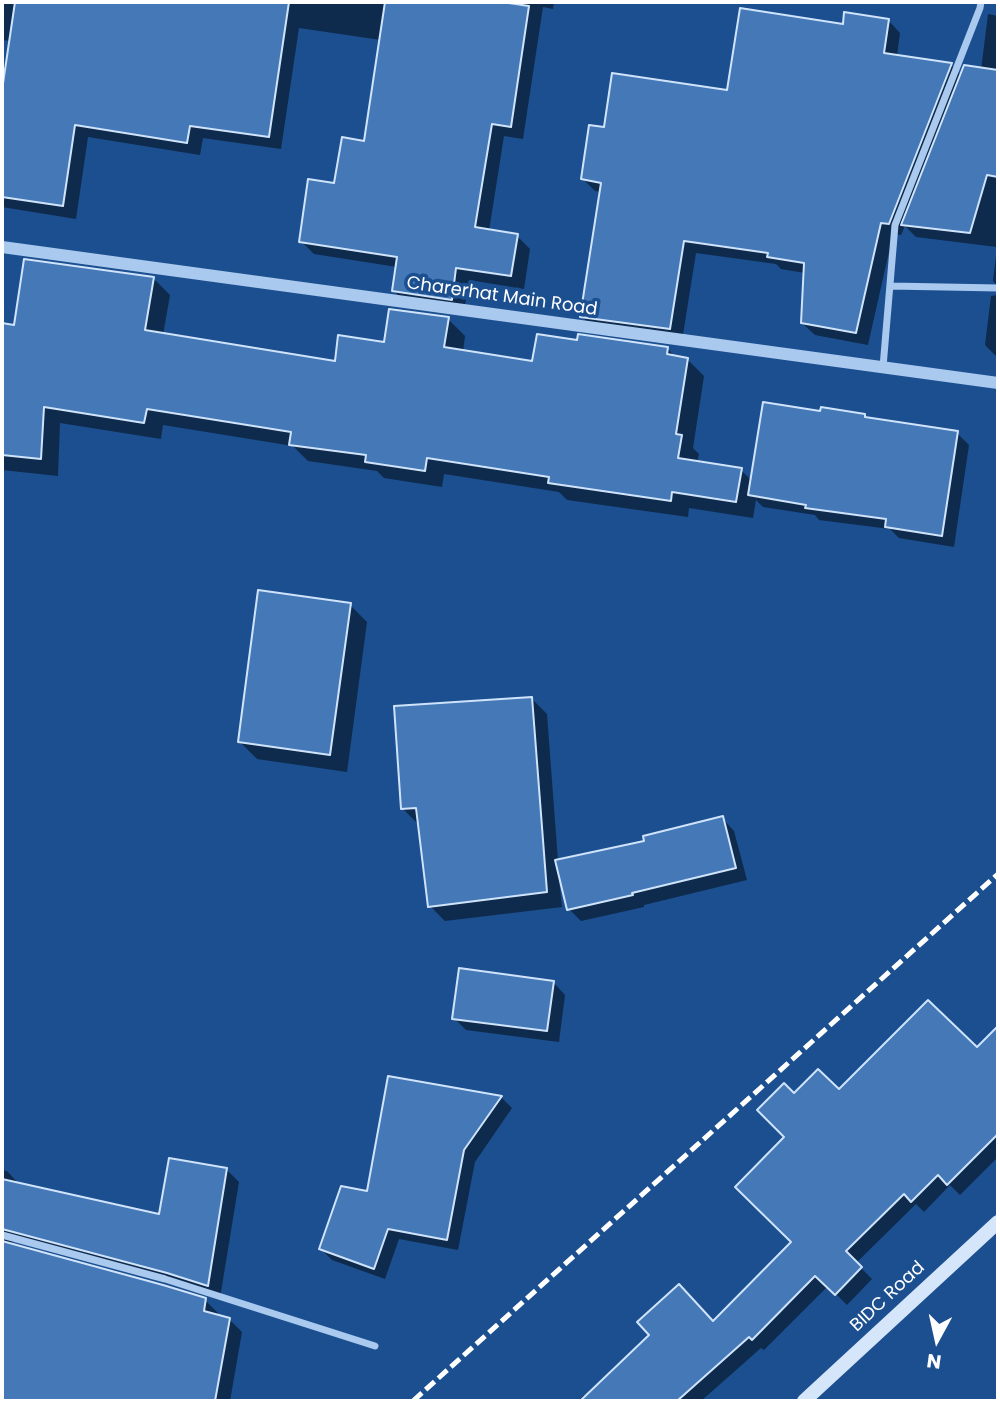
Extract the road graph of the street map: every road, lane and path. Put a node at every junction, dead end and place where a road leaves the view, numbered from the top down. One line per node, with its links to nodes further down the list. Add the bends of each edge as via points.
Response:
1 (981, 2): 3 (street, via 895,225)
2 (2, 247): 5 (street, Charerhat Main Road)
3 (890, 286): 4 (street); 5 (street)
4 (998, 288)
5 (883, 367): 6 (street, Charerhat Main Road)
6 (998, 383)
7 (998, 1222): 10 (main road, BIDC Road)
8 (2, 1235): 9 (street, via 165,1279)
9 (375, 1346)
10 (804, 1401)

